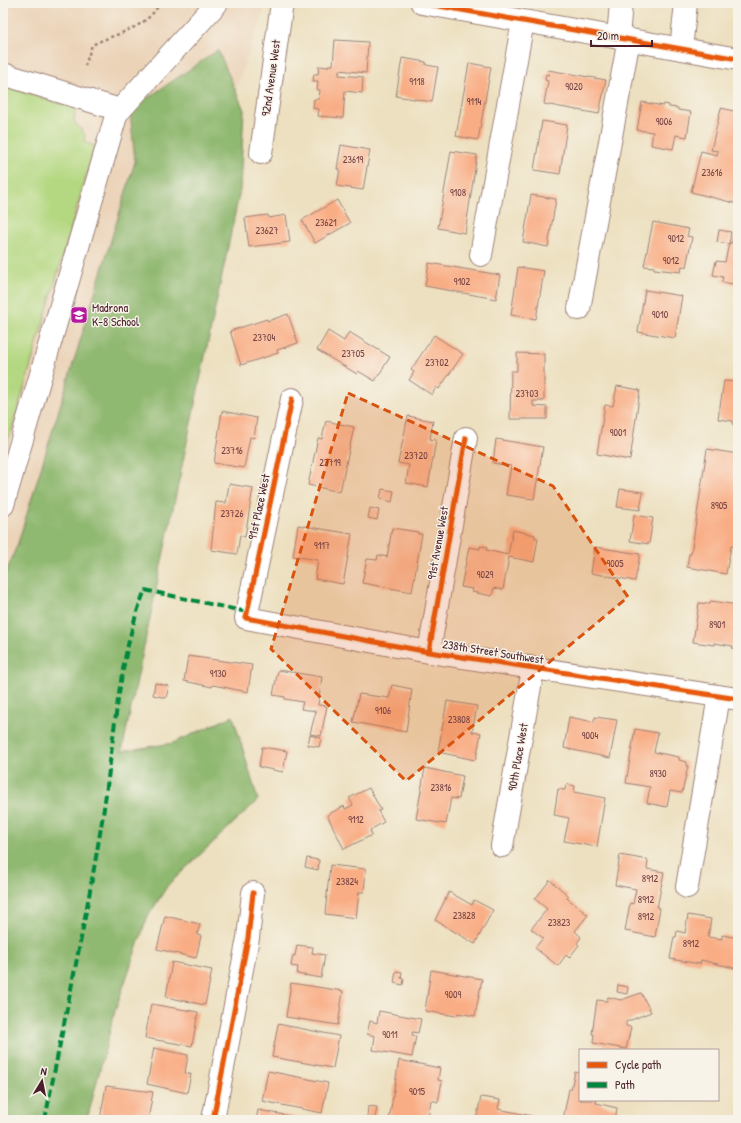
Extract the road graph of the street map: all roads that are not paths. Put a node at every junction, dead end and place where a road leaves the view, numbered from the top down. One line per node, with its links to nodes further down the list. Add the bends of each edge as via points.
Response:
1 (217, 3): 11 (street, via 120,110)
2 (282, 3): 12 (street, 92nd Avenue West)
3 (426, 3): 6 (street)
4 (621, 3): 7 (street)
5 (686, 3): 8 (street)
6 (523, 21): 7 (street); 13 (street)
7 (623, 38): 8 (street); 14 (street)
8 (681, 49): 9 (street)
9 (738, 59)
10 (3, 74): 11 (street)
11 (118, 109): 17 (street)
12 (261, 153)
13 (480, 255)
14 (579, 309)
15 (292, 399): 18 (street, 91st Place West)
16 (466, 438): 19 (street, 91st Avenue West)
17 (3, 505)
18 (246, 618): 19 (street, 238th Street Southwest)
19 (428, 652): 20 (street, 238th Street Southwest)
20 (533, 669): 21 (street, 238th Street Southwest); 22 (street, 90th Place West)
21 (729, 698): 23 (street)
22 (502, 846)
23 (687, 887)
24 (253, 893): 25 (street, via 248,938)
25 (214, 1120)

